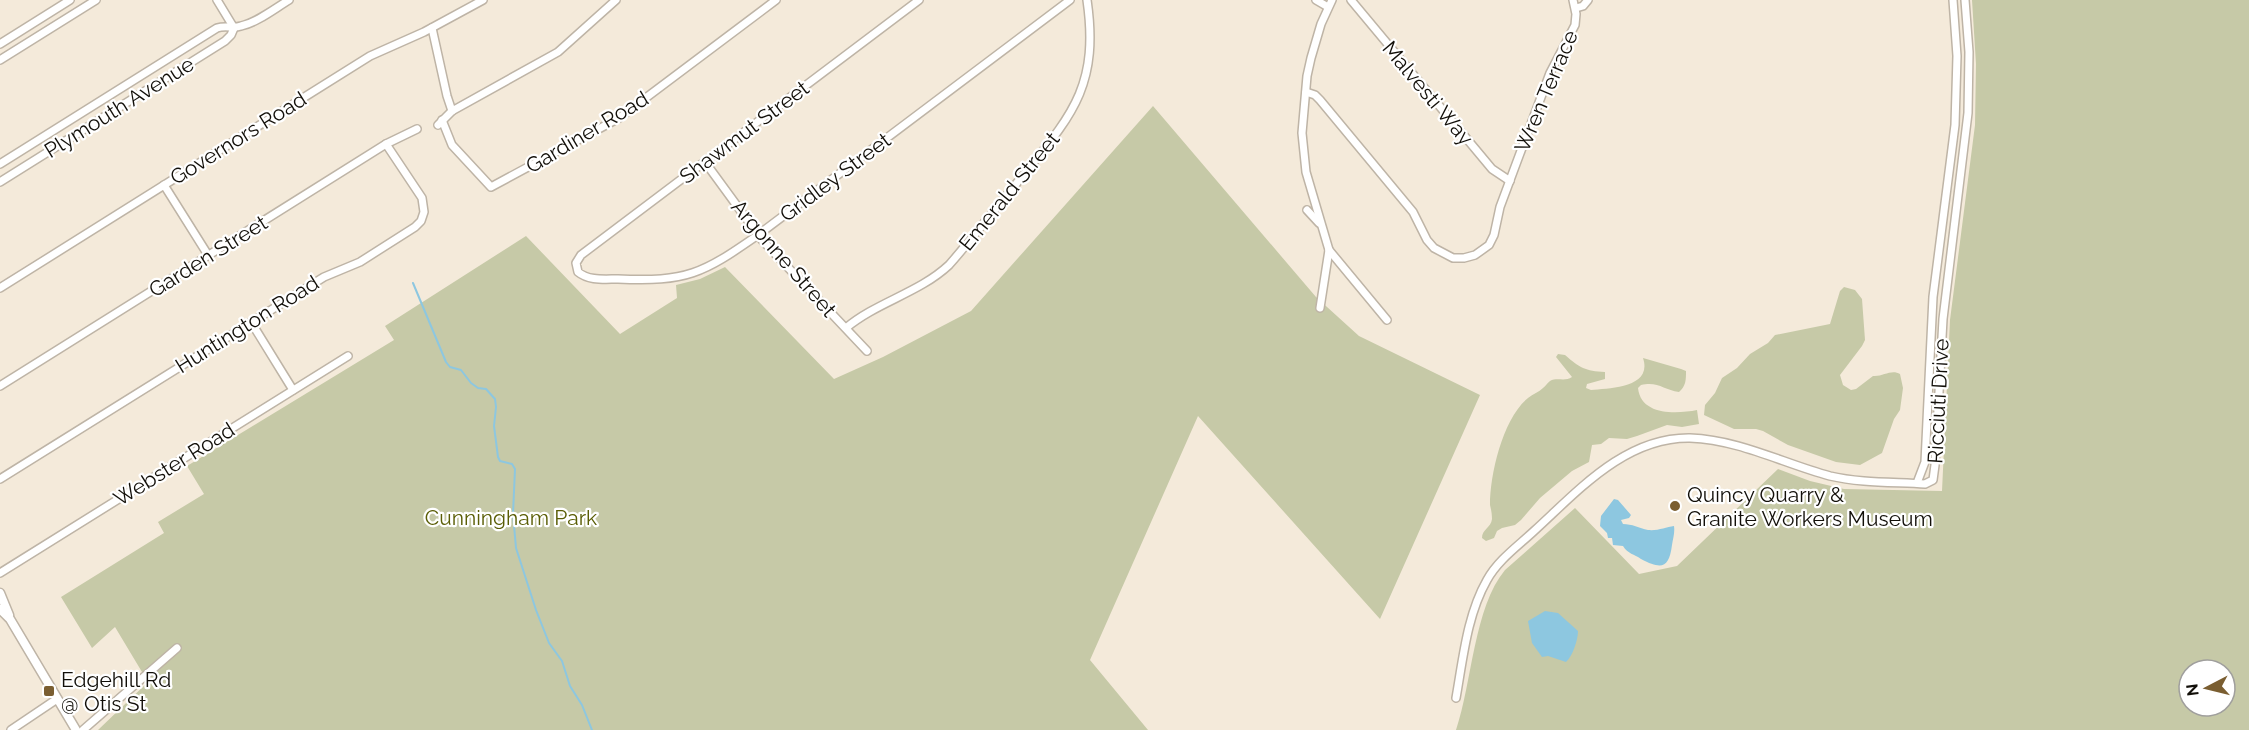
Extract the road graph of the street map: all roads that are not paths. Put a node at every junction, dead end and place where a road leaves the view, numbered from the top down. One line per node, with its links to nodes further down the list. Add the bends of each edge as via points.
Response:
1 (70, 0): 22 (street)
2 (96, 0): 23 (street)
3 (217, 0): 20 (street)
4 (289, 0): 20 (street, Plymouth Avenue, via 253,22)
5 (483, 0): 21 (street, Governors Road)
6 (616, 0): 25 (street, Gardiner Road, via 558,52)
7 (776, 0): 25 (street, Gardiner Road, via 619,118 491,187 452,145 440,122)
8 (919, 0): 28 (street, Shawmut Street)
9 (1070, 0): 35 (street, Gridley Street)
10 (1088, 0): 43 (street, Emerald Street, via 1090,58 1066,121 949,266)
11 (1316, 0): 18 (street)
12 (1332, 0): 18 (street)
13 (1351, 0): 30 (street, Malvesti Way, via 1492,170)
14 (1573, 0): 19 (street, Wren Terrace)
15 (1588, 0): 19 (street)
16 (1953, 0): 49 (street, Ricciuti Drive, via 1957,62 1955,125 1933,297 1926,457)
17 (1965, 0): 49 (street, Ricciuti Drive, via 1968,118 1942,319 1935,470 1931,482)
18 (1328, 7): 24 (street, via 1311,58)
19 (1576, 9): 30 (street, Wren Terrace, via 1573,31 1550,72)
20 (234, 28): 29 (street, Plymouth Avenue, via 217,28); 31 (street, Plymouth Avenue, via 225,41)
21 (432, 28): 25 (street); 32 (street, Governors Road, via 370,56)
22 (0, 44)
23 (0, 60)
24 (1306, 92): 30 (street, Wren Terrace, via 1320,100 1417,217 1430,244 1443,254 1470,257 1489,244); 34 (street, via 1303,158)
25 (452, 111)
26 (417, 129): 27 (street, Garden Street)
27 (387, 144): 37 (street, Garden Street); 42 (street, Huntington Road, via 422,198 421,221 365,259 324,277)
28 (705, 162): 35 (street, Argonne Street); 38 (street, Shawmut Street, via 578,257)
29 (0, 164)
30 (1510, 181)
31 (0, 182)
32 (164, 185): 37 (street); 39 (street, Governors Road)
33 (1307, 210): 34 (street)
34 (1321, 225): 36 (street)
35 (758, 235): 38 (street, Gridley Street, via 708,268 678,278 594,279); 43 (street, Argonne Street)
36 (1329, 250): 40 (street); 41 (street)
37 (208, 255): 46 (street, Garden Street)
38 (576, 269)
39 (0, 288)
40 (1320, 308)
41 (1387, 320)
42 (251, 322): 47 (street); 48 (street, Huntington Road)
43 (846, 328): 44 (street, Argonne Street)
44 (867, 351)
45 (348, 356): 47 (street, Webster Road)
46 (0, 386)
47 (293, 390): 50 (street, Webster Road)
48 (0, 479)
49 (1917, 483): 55 (street, via 1830,476 1747,447 1710,440 1677,439 1632,452 1606,467 1490,575 1472,616)
50 (0, 573)
51 (0, 593): 53 (street)
52 (0, 609): 53 (street)
53 (9, 619): 56 (street)
54 (177, 648): 59 (street)
55 (1456, 698)
56 (57, 699): 57 (street); 58 (street)
57 (11, 730)
58 (76, 730)
59 (83, 730)

